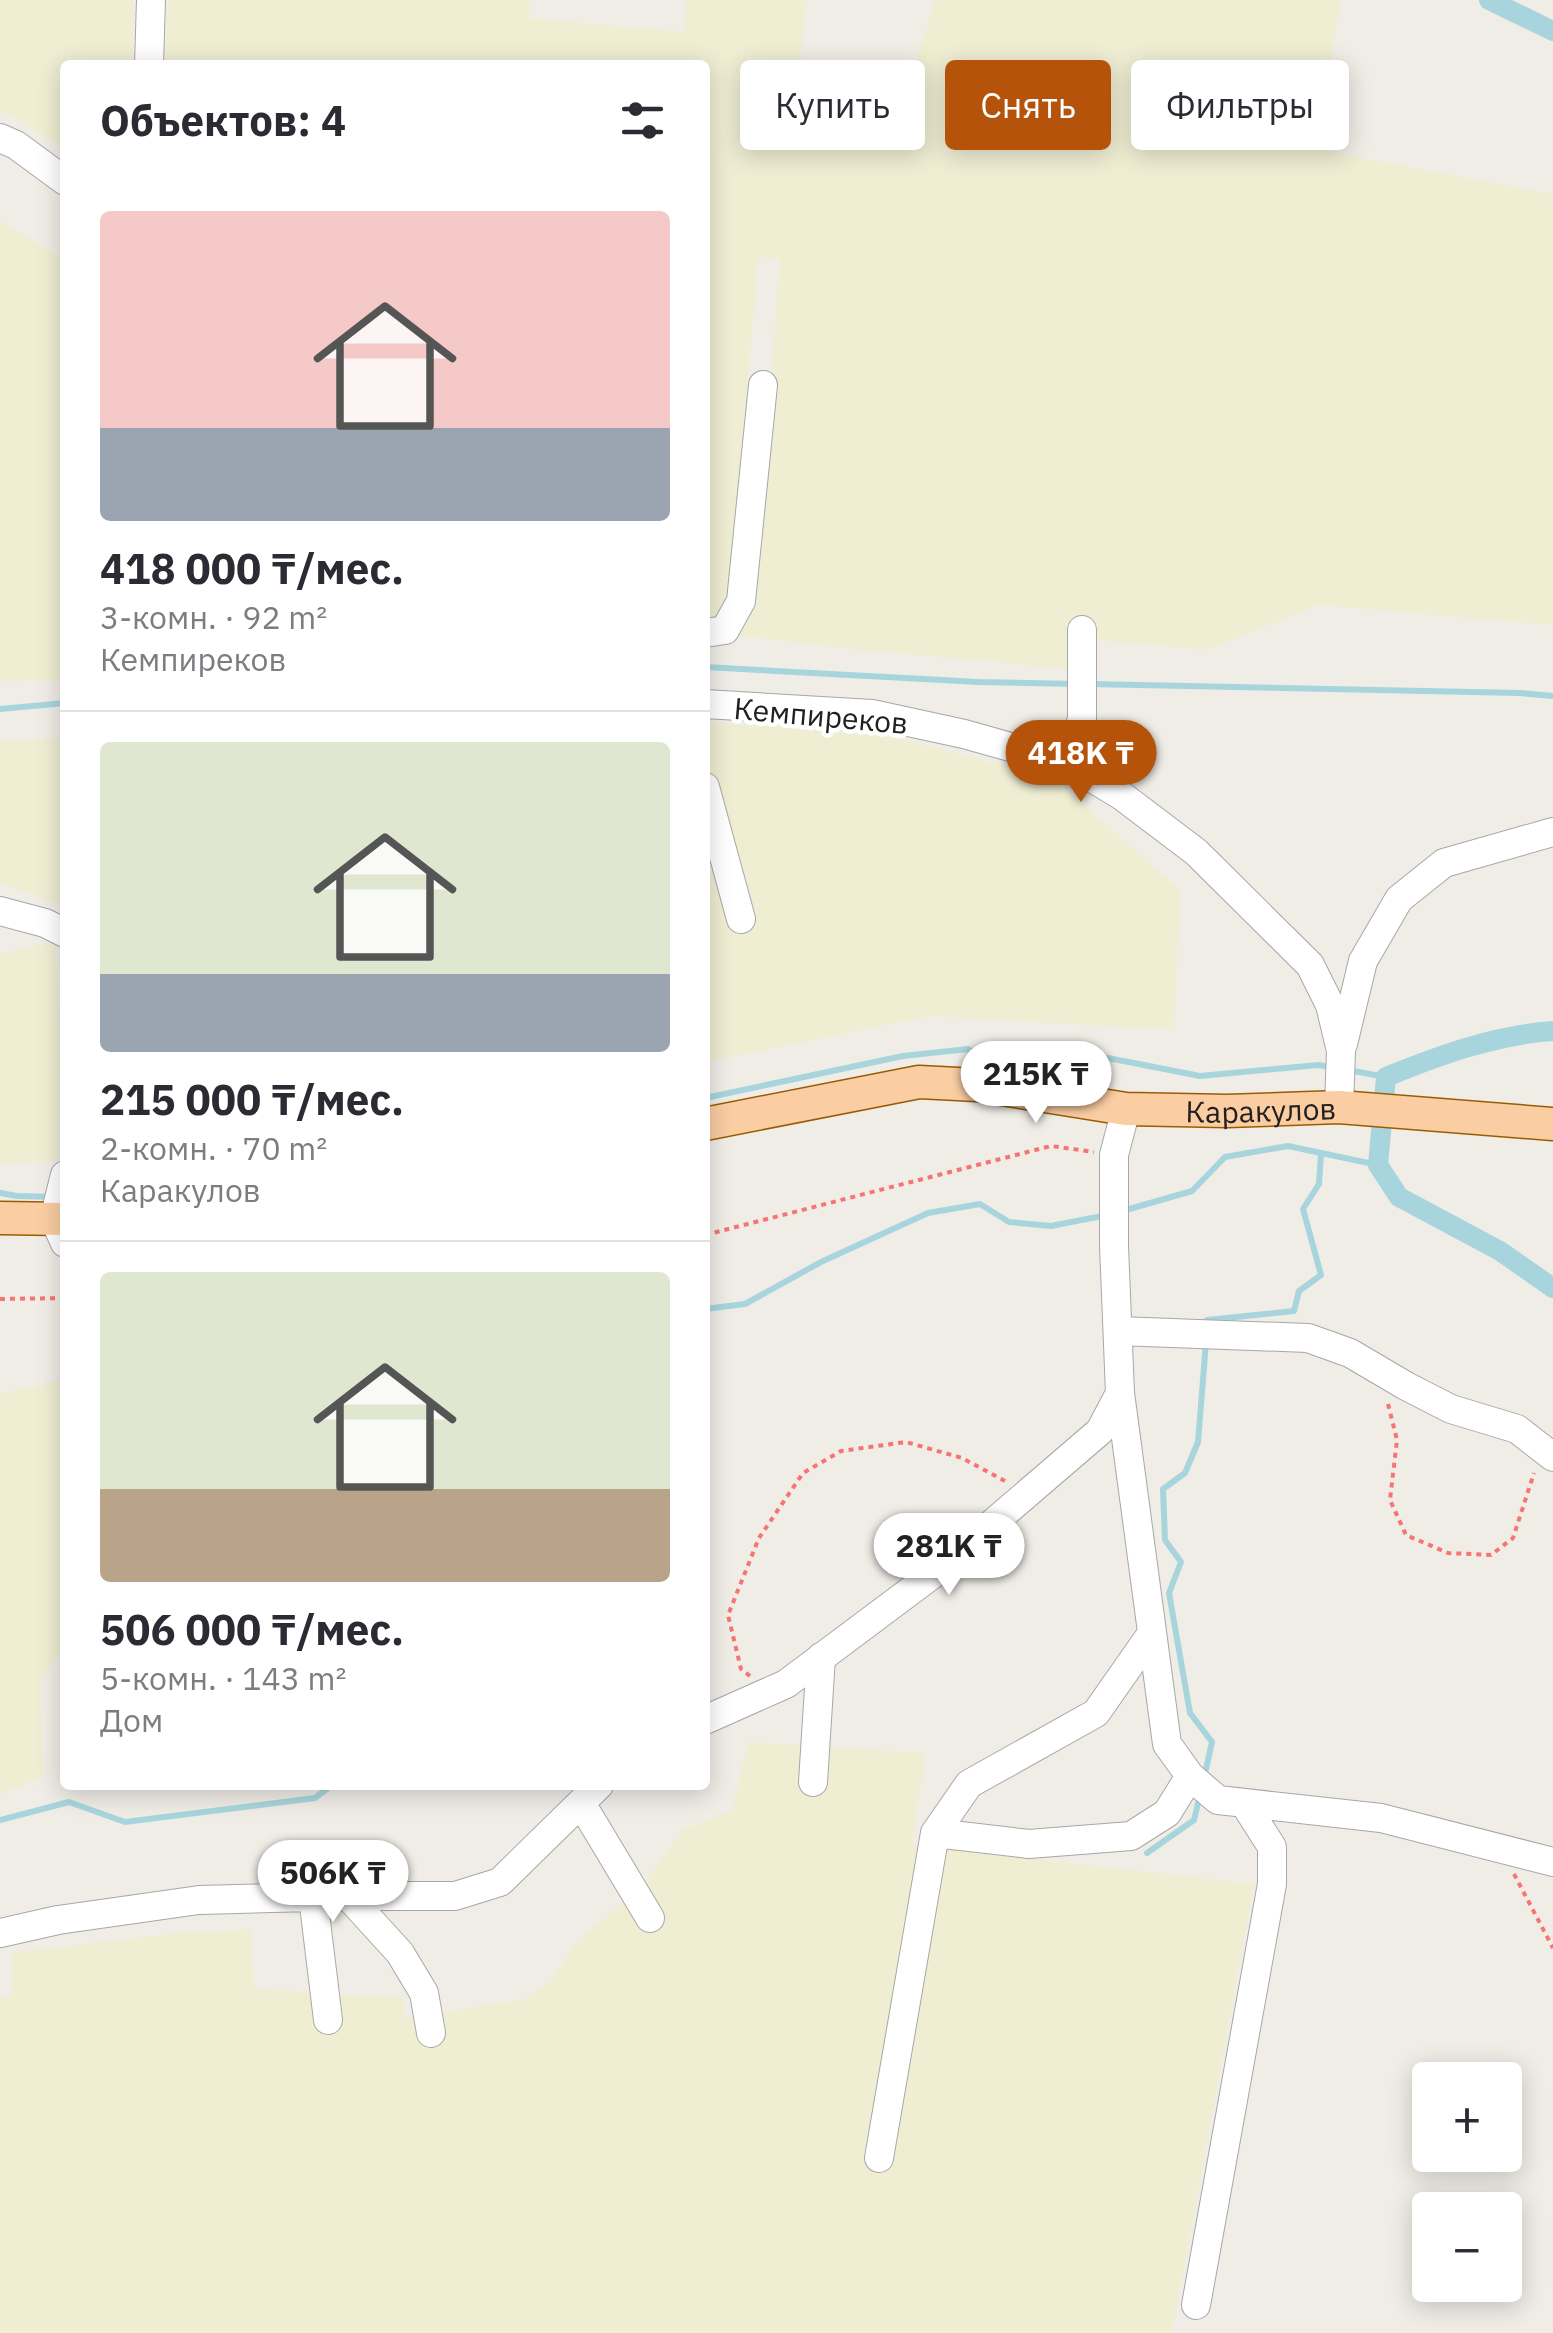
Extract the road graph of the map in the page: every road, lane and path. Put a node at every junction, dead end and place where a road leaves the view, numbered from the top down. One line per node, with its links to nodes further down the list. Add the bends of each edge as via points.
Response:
1 (151, 0): 2 (street)
2 (149, 60)
3 (0, 138): 4 (street)
4 (60, 177)
5 (763, 385): 7 (street, via 741,601 725,630)
6 (1082, 630): 9 (street, via 1082,719)
7 (710, 632)
8 (710, 704): 9 (street, Кемпиреков, via 872,714)
9 (1067, 763): 15 (street, Кемпиреков, via 1196,852 1310,965 1330,1005)
10 (710, 805): 13 (street)
11 (1553, 832): 15 (street, via 1444,863 1399,899 1364,961)
12 (0, 912): 14 (street)
13 (741, 919)
14 (60, 931)
15 (1341, 1051): 16 (street, Кемпиреков)
16 (1352, 1108): 17 (main road, Каракулов); 19 (main road, Каракулов)
17 (1126, 1109): 18 (main road, Каракулов, via 919,1082); 20 (street)
18 (710, 1123)
19 (1553, 1124)
20 (1114, 1155): 23 (path, via 1051,1146); 26 (street)
21 (0, 1218): 22 (main road)
22 (60, 1227)
23 (710, 1234)
24 (60, 1298): 25 (path)
25 (0, 1299)
26 (1118, 1331): 27 (street, via 1308,1338); 28 (street)
27 (1380, 1370): 29 (street, via 1450,1409 1518,1429); 29 (path, via 1397,1440 1390,1500 1406,1536 1448,1553 1491,1556 1513,1538)
28 (1120, 1393): 30 (street, via 1100,1431); 31 (street)
29 (1548, 1452)
30 (1027, 1494): 32 (street); 33 (path, via 962,1458 906,1442 842,1451 804,1473 759,1538 728,1616 741,1669)
31 (1152, 1632): 35 (street, via 1167,1744); 39 (street, via 1096,1713 968,1784)
32 (821, 1657): 33 (street); 36 (street)
33 (769, 1692): 34 (street)
34 (710, 1718)
35 (1190, 1776): 38 (street, via 1218,1800); 39 (street, via 1167,1813 1132,1836 1029,1844)
36 (812, 1782)
37 (590, 1794): 43 (street, via 500,1882 456,1896); 44 (street)
38 (1244, 1803): 40 (street, via 1381,1818); 50 (street, via 1272,1847 1272,1884)
39 (935, 1833): 49 (street)
40 (1501, 1848): 41 (street); 46 (path)
41 (1553, 1862)
42 (312, 1896): 43 (street); 45 (street, via 199,1900); 47 (street)
43 (348, 1896): 48 (street, via 400,1953 424,1994)
44 (650, 1918)
45 (0, 1932)
46 (1553, 1948)
47 (328, 2020)
48 (431, 2034)
49 (880, 2158)
50 (1196, 2305)

